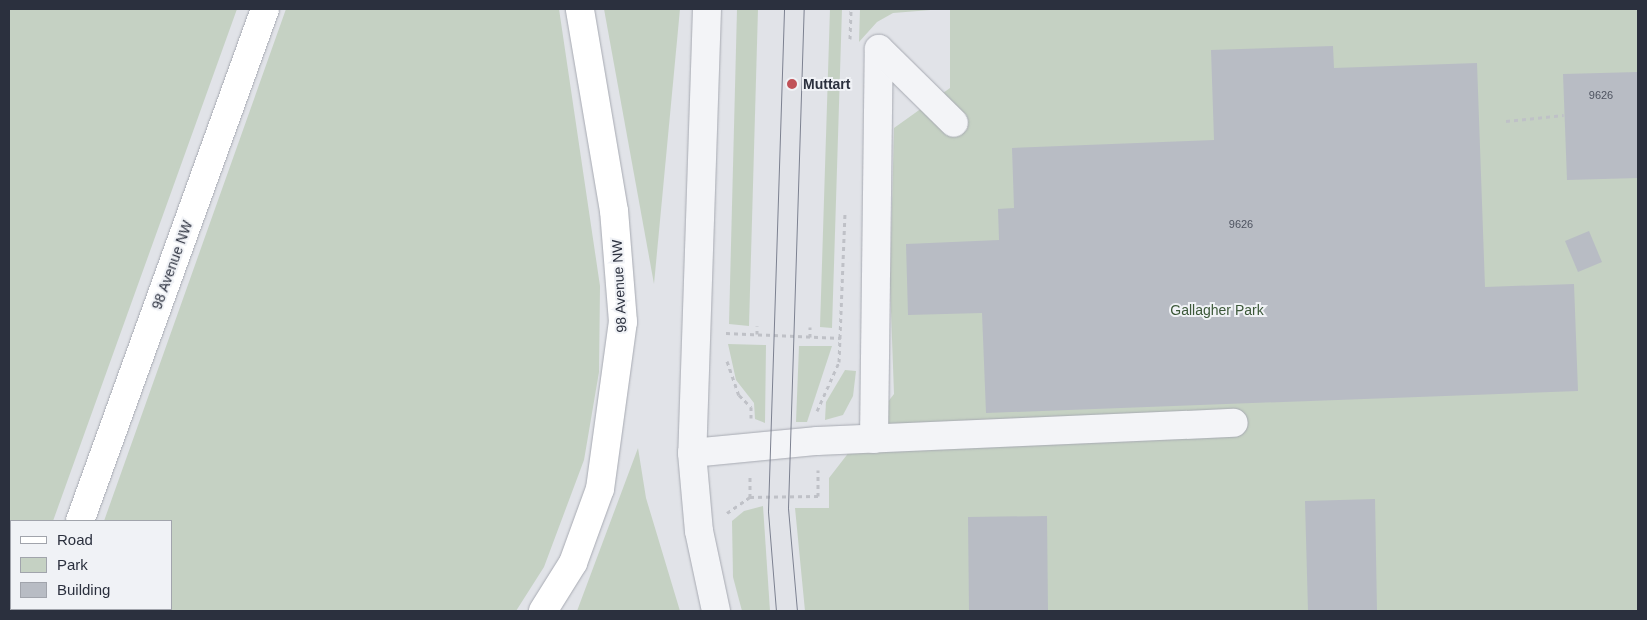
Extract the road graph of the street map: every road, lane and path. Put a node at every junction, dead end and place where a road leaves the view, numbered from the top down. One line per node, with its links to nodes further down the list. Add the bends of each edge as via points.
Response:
1 (265, 9): 26 (main road, 98 Avenue NW)
2 (580, 9): 27 (main road, 98 Avenue NW, via 614,211 623,322 600,489 573,563)
3 (707, 9): 23 (lane)
4 (851, 9): 5 (path)
5 (850, 49)
6 (1564, 115): 7 (path)
7 (1506, 121)
8 (954, 122): 20 (lane, via 879,49)
9 (845, 208): 16 (path)
10 (723, 326): 13 (path)
11 (757, 326): 14 (path)
12 (810, 327): 15 (path)
13 (723, 333): 14 (path); 17 (path)
14 (757, 334): 15 (path)
15 (810, 337): 16 (path)
16 (841, 338): 21 (path, via 836,372 817,413)
17 (724, 343)
18 (725, 351): 22 (path, via 733,382 751,407)
19 (1234, 422): 20 (lane)
20 (874, 439): 21 (lane)
21 (817, 441): 22 (lane); 24 (path, via 818,496)
22 (751, 447): 23 (lane); 24 (path)
23 (692, 453): 28 (lane, via 699,531)
24 (750, 497): 25 (path, via 735,504)
25 (726, 518)
26 (80, 520)
27 (543, 611)
28 (716, 611)

